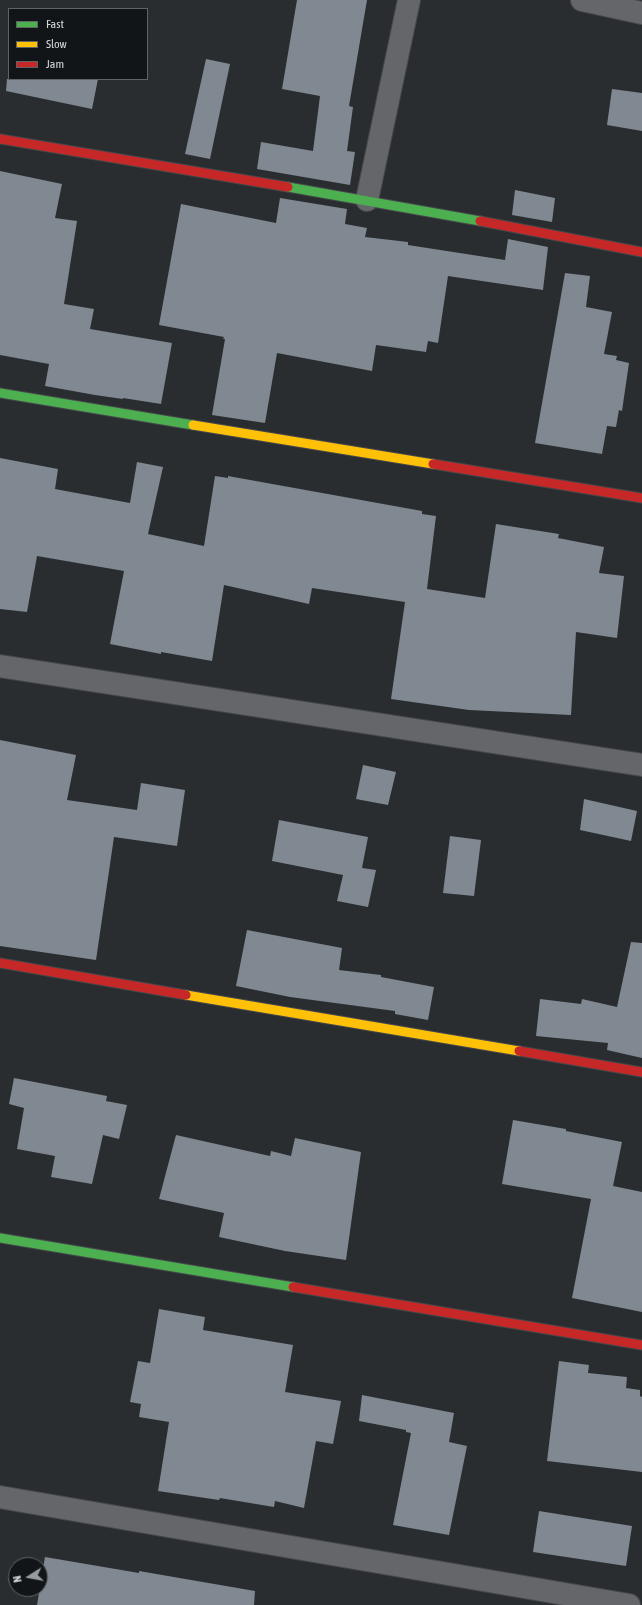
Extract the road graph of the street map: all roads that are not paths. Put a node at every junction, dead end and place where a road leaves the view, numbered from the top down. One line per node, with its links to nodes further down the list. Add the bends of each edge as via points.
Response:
1 (409, 0): 5 (street)
2 (582, 0): 3 (street)
3 (642, 13)
4 (0, 139): 5 (street)
5 (367, 200): 6 (street)
6 (642, 252)
7 (0, 393): 8 (street)
8 (642, 498)
9 (0, 666): 10 (street)
10 (642, 765)
11 (0, 963): 12 (street)
12 (642, 1072)
13 (0, 1238): 14 (street)
14 (642, 1345)
15 (0, 1497): 16 (street)
16 (629, 1605)

